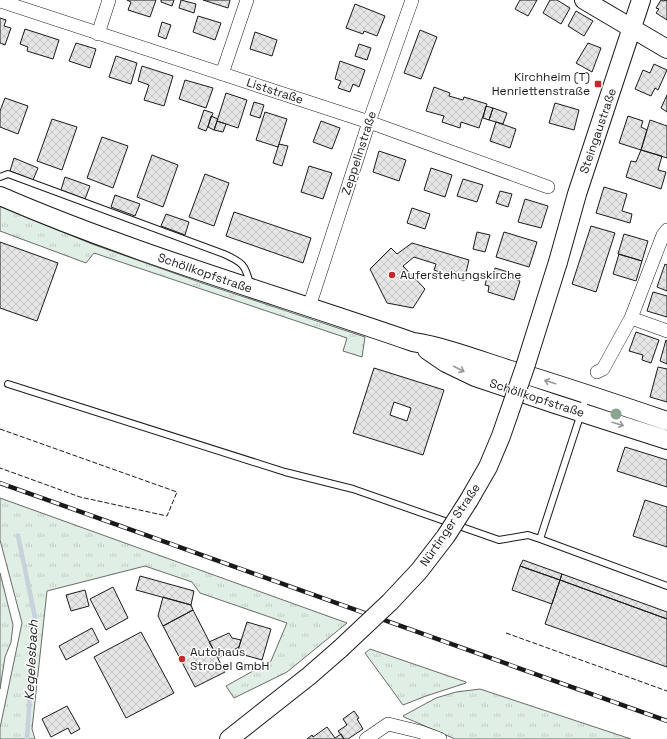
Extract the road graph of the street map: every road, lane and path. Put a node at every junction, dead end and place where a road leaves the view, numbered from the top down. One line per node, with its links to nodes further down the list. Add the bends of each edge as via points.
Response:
1 (109, 0): 8 (street)
2 (247, 0): 10 (street)
3 (412, 0): 11 (street, Zeppelinstraße)
4 (584, 0): 7 (main road)
5 (641, 0): 7 (main road, Steingaustraße)
6 (0, 1): 8 (street, Liststraße)
7 (632, 28): 9 (main road); 16 (main road, Steingaustraße, via 577,194)
8 (98, 34): 10 (street, Liststraße)
9 (667, 49)
10 (222, 74): 11 (street, Liststraße)
11 (369, 122): 13 (street, Liststraße); 18 (street, Zeppelinstraße)
12 (0, 177): 17 (lane, via 8,174 224,254 247,270)
13 (548, 187)
14 (0, 196): 17 (main road, Schöllkopfstraße, via 138,250)
15 (667, 230): 19 (street)
16 (558, 262): 30 (main road, Nürtinger Straße, bridge, via 501,436 488,467 446,536 419,571 390,602 340,649)
17 (251, 288): 18 (main road, Schöllkopfstraße)
18 (309, 307): 21 (main road, Schöllkopfstraße)
19 (631, 318): 20 (street); 22 (street, via 602,369)
20 (667, 331)
21 (413, 342): 24 (main road, Schöllkopfstraße, one-way to 21, via 431,345); 25 (main road, Schöllkopfstraße, one-way to 25, via 475,378)
22 (597, 372)
23 (8, 384): 28 (lane, via 285,472 353,489 500,540 528,535)
24 (588, 394): 25 (lane); 26 (main road, Schöllkopfstraße)
25 (581, 413): 27 (main road, Schöllkopfstraße, one-way to 27); 28 (lane)
26 (667, 421)
27 (667, 440)
28 (540, 539): 29 (lane)
29 (667, 586)
30 (229, 739)
31 (366, 739): 32 (street, via 388,724)
32 (440, 739)

